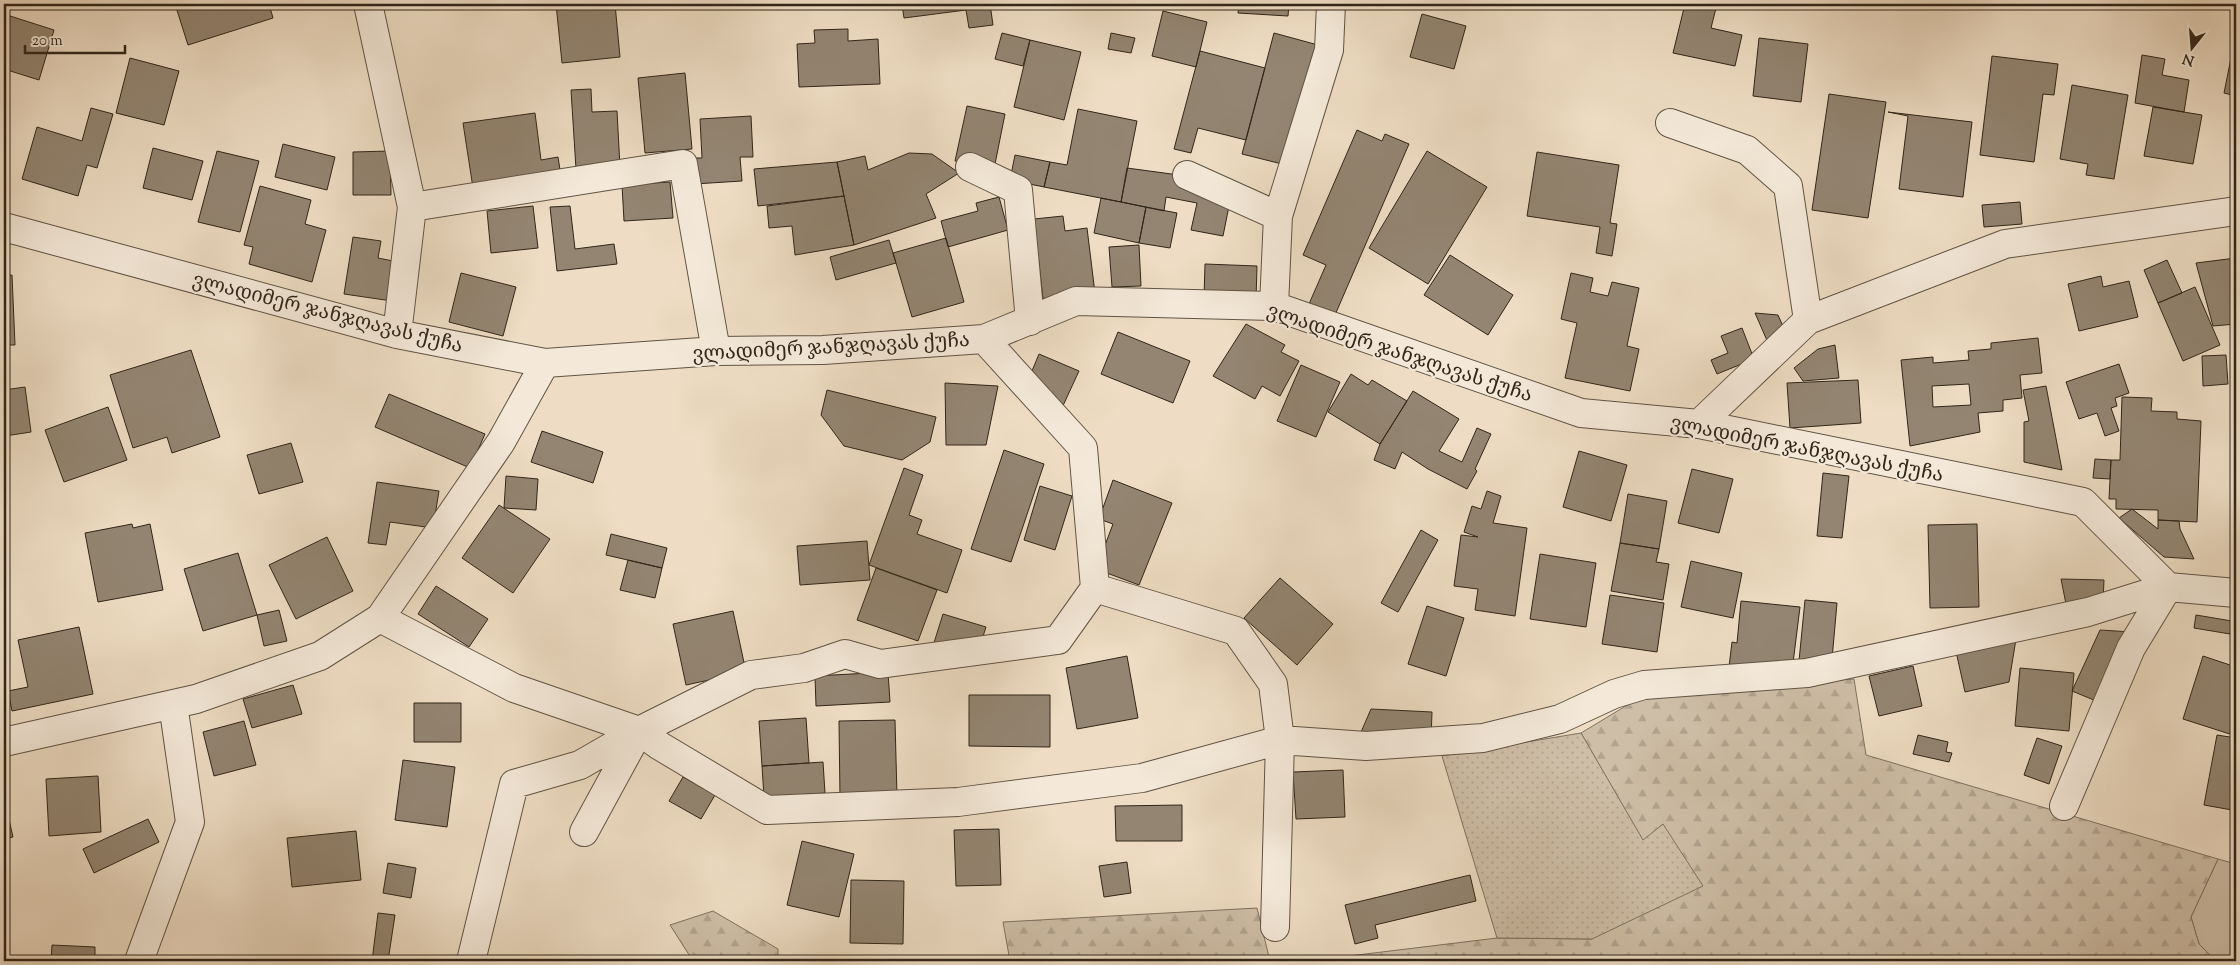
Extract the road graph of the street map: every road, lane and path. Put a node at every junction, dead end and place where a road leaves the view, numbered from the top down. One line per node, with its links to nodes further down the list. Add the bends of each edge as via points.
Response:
1 (368, 4): 6 (street)
2 (1331, 4): 8 (street, via 1328,50)
3 (1670, 123): 12 (street, via 1747,150 1788,186)
4 (970, 167): 11 (street, via 1018,190)
5 (1186, 175): 8 (street)
6 (412, 207): 13 (street); 15 (street, via 683,164)
7 (2236, 211): 12 (street, via 2005,244)
8 (1278, 216): 10 (street)
9 (4, 227): 13 (street, ვლადიმერ ჯანჯღავას ქუჩა)
10 (1274, 306): 11 (street, ვლადიმერ ჯანჯღავას ქუჩა, via 1076,301); 17 (street, ვლადიმერ ჯანჯღავას ქუჩა, via 1581,413)
11 (1030, 320): 14 (street, ვლადიმერ ჯანჯღავას ქუჩა)
12 (1808, 320): 17 (street)
13 (397, 334): 16 (street, ვლადიმერ ჯანჯღავას ქუჩა)
14 (984, 339): 15 (street, ვლადიმერ ჯანჯღავას ქუჩა, via 823,350); 19 (street, via 1083,448)
15 (716, 351): 16 (street, ვლადიმერ ჯანჯღავას ქუჩა)
16 (545, 363): 21 (street, via 501,442)
17 (1700, 424): 18 (street, ვლადიმერ ჯანჯღავას ქუჩა, via 2083,502)
18 (2168, 587): 20 (street); 24 (street, via 2088,612 1807,673 1644,685 1614,694 1560,719 1483,738 1366,746); 26 (street, via 2131,648)
19 (1095, 588): 23 (street, via 1058,640 880,664 845,654 804,668 751,675); 24 (street, via 1236,631 1272,684)
20 (2236, 593)
21 (380, 618): 22 (street, via 320,656); 23 (street, via 514,688)
22 (173, 704): 25 (street); 29 (street, via 190,822)
23 (639, 731): 24 (street, via 768,810 958,802 1142,778); 27 (street); 30 (street, via 580,765 514,784)
24 (1280, 740): 28 (street)
25 (4, 742)
26 (2064, 806)
27 (584, 832)
28 (1275, 927)
29 (139, 961)
30 (471, 961)

